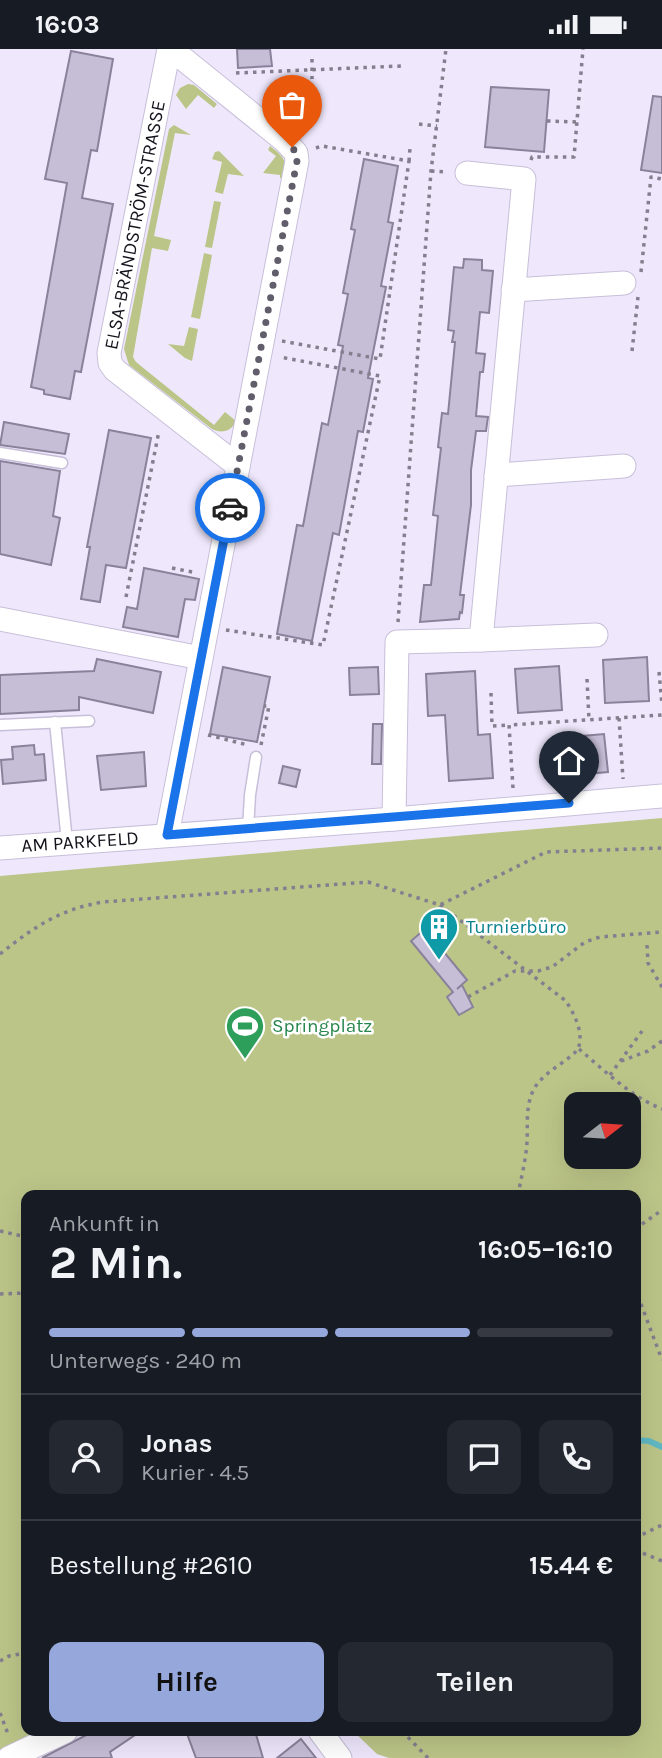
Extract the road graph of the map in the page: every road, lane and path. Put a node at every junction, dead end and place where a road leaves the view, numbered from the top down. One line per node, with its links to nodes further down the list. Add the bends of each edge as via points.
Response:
1 (170, 49): 7 (street, ELSA-BRÄNDSTRÖM-STRASSE); 23 (street, ELSA-BRÄNDSTRÖM-STRASSE, via 109,353 115,370)
2 (446, 49): 12 (path)
3 (583, 49): 10 (path)
4 (312, 59): 6 (path)
5 (402, 62): 6 (path, via 401,66)
6 (312, 69): 7 (path); 8 (path)
7 (202, 74): 14 (street, ELSA-BRÄNDSTRÖM-STRASSE)
8 (312, 79)
9 (547, 121): 10 (path)
10 (577, 122): 17 (path, via 574,157 532,157)
11 (419, 124): 12 (path)
12 (437, 126): 34 (path)
13 (410, 148): 15 (path)
14 (296, 153): 15 (path, via 322,146); 21 (street)
15 (410, 161): 21 (path, via 380,359)
16 (467, 173): 17 (street)
17 (524, 179): 20 (street)
18 (662, 179): 19 (path, via 651,177)
19 (634, 287): 20 (street); 22 (path)
20 (513, 290): 28 (street)
21 (261, 345): 26 (street); 31 (path, via 380,376 323,645)
22 (632, 351)
23 (164, 408): 26 (street, ELSA-BRÄNDSTRÖM-STRASSE); 29 (path)
24 (0, 453): 25 (lane)
25 (62, 463)
26 (239, 466): 31 (street)
27 (624, 466): 28 (street)
28 (496, 475): 33 (street)
29 (126, 597)
30 (0, 619): 35 (street)
31 (207, 627): 35 (street)
32 (596, 635): 33 (street)
33 (481, 641): 34 (street)
34 (397, 642): 53 (street)
35 (201, 658): 48 (street)
36 (659, 672): 39 (path)
37 (587, 679): 43 (path)
38 (491, 693): 47 (path, via 492,726)
39 (662, 705)
40 (264, 706): 48 (path, via 269,706 260,748)
41 (662, 715): 42 (path)
42 (619, 718): 43 (path); 51 (path)
43 (589, 720): 47 (path)
44 (89, 721): 45 (lane)
45 (55, 722): 46 (lane); 56 (lane)
46 (0, 725)
47 (509, 725): 52 (path)
48 (187, 731): 55 (street)
49 (256, 757): 54 (lane)
50 (662, 796): 51 (street, AM PARKFELD)
51 (625, 799): 52 (street, AM PARKFELD)
52 (514, 808): 53 (street, AM PARKFELD)
53 (394, 819): 54 (street, AM PARKFELD)
54 (248, 829): 55 (street, AM PARKFELD)
55 (167, 835): 56 (street, AM PARKFELD)
56 (67, 842): 57 (street, AM PARKFELD)
57 (0, 848)
58 (662, 848): 59 (path, via 546,852)
59 (440, 905): 62 (path, via 368,882 103,902 50,918); 63 (path)
60 (662, 932): 63 (path, via 600,937 585,942 552,967)
61 (647, 945): 64 (path, via 648,963)
62 (0, 954)
63 (529, 971): 65 (path, via 515,971); 68 (path, via 566,1001 580,1035)
64 (662, 987)
65 (468, 997)
66 (645, 1027): 69 (path)
67 (662, 1041): 69 (path)
68 (579, 1049): 70 (path); 72 (path, via 552,1068 532,1091)
69 (619, 1062): 70 (path)
70 (610, 1075): 71 (path, via 646,1103)
71 (662, 1109)
72 (519, 1190)
73 (662, 1210): 74 (path)
74 (641, 1225)
75 (0, 1231): 76 (path)
76 (21, 1236)
77 (21, 1293): 78 (path)
78 (0, 1294)
79 (641, 1304): 80 (path)
80 (662, 1360)
81 (662, 1525): 82 (path)
82 (641, 1535)
83 (641, 1552): 84 (path)
84 (662, 1561)
85 (21, 1654): 86 (path)
86 (0, 1661)
87 (0, 1713): 88 (path, via 4,1725)
88 (0, 1728)
89 (55, 1736): 92 (street)
90 (324, 1736): 93 (street)
91 (407, 1736): 94 (path)
92 (13, 1756)
93 (340, 1758)
94 (428, 1758)

